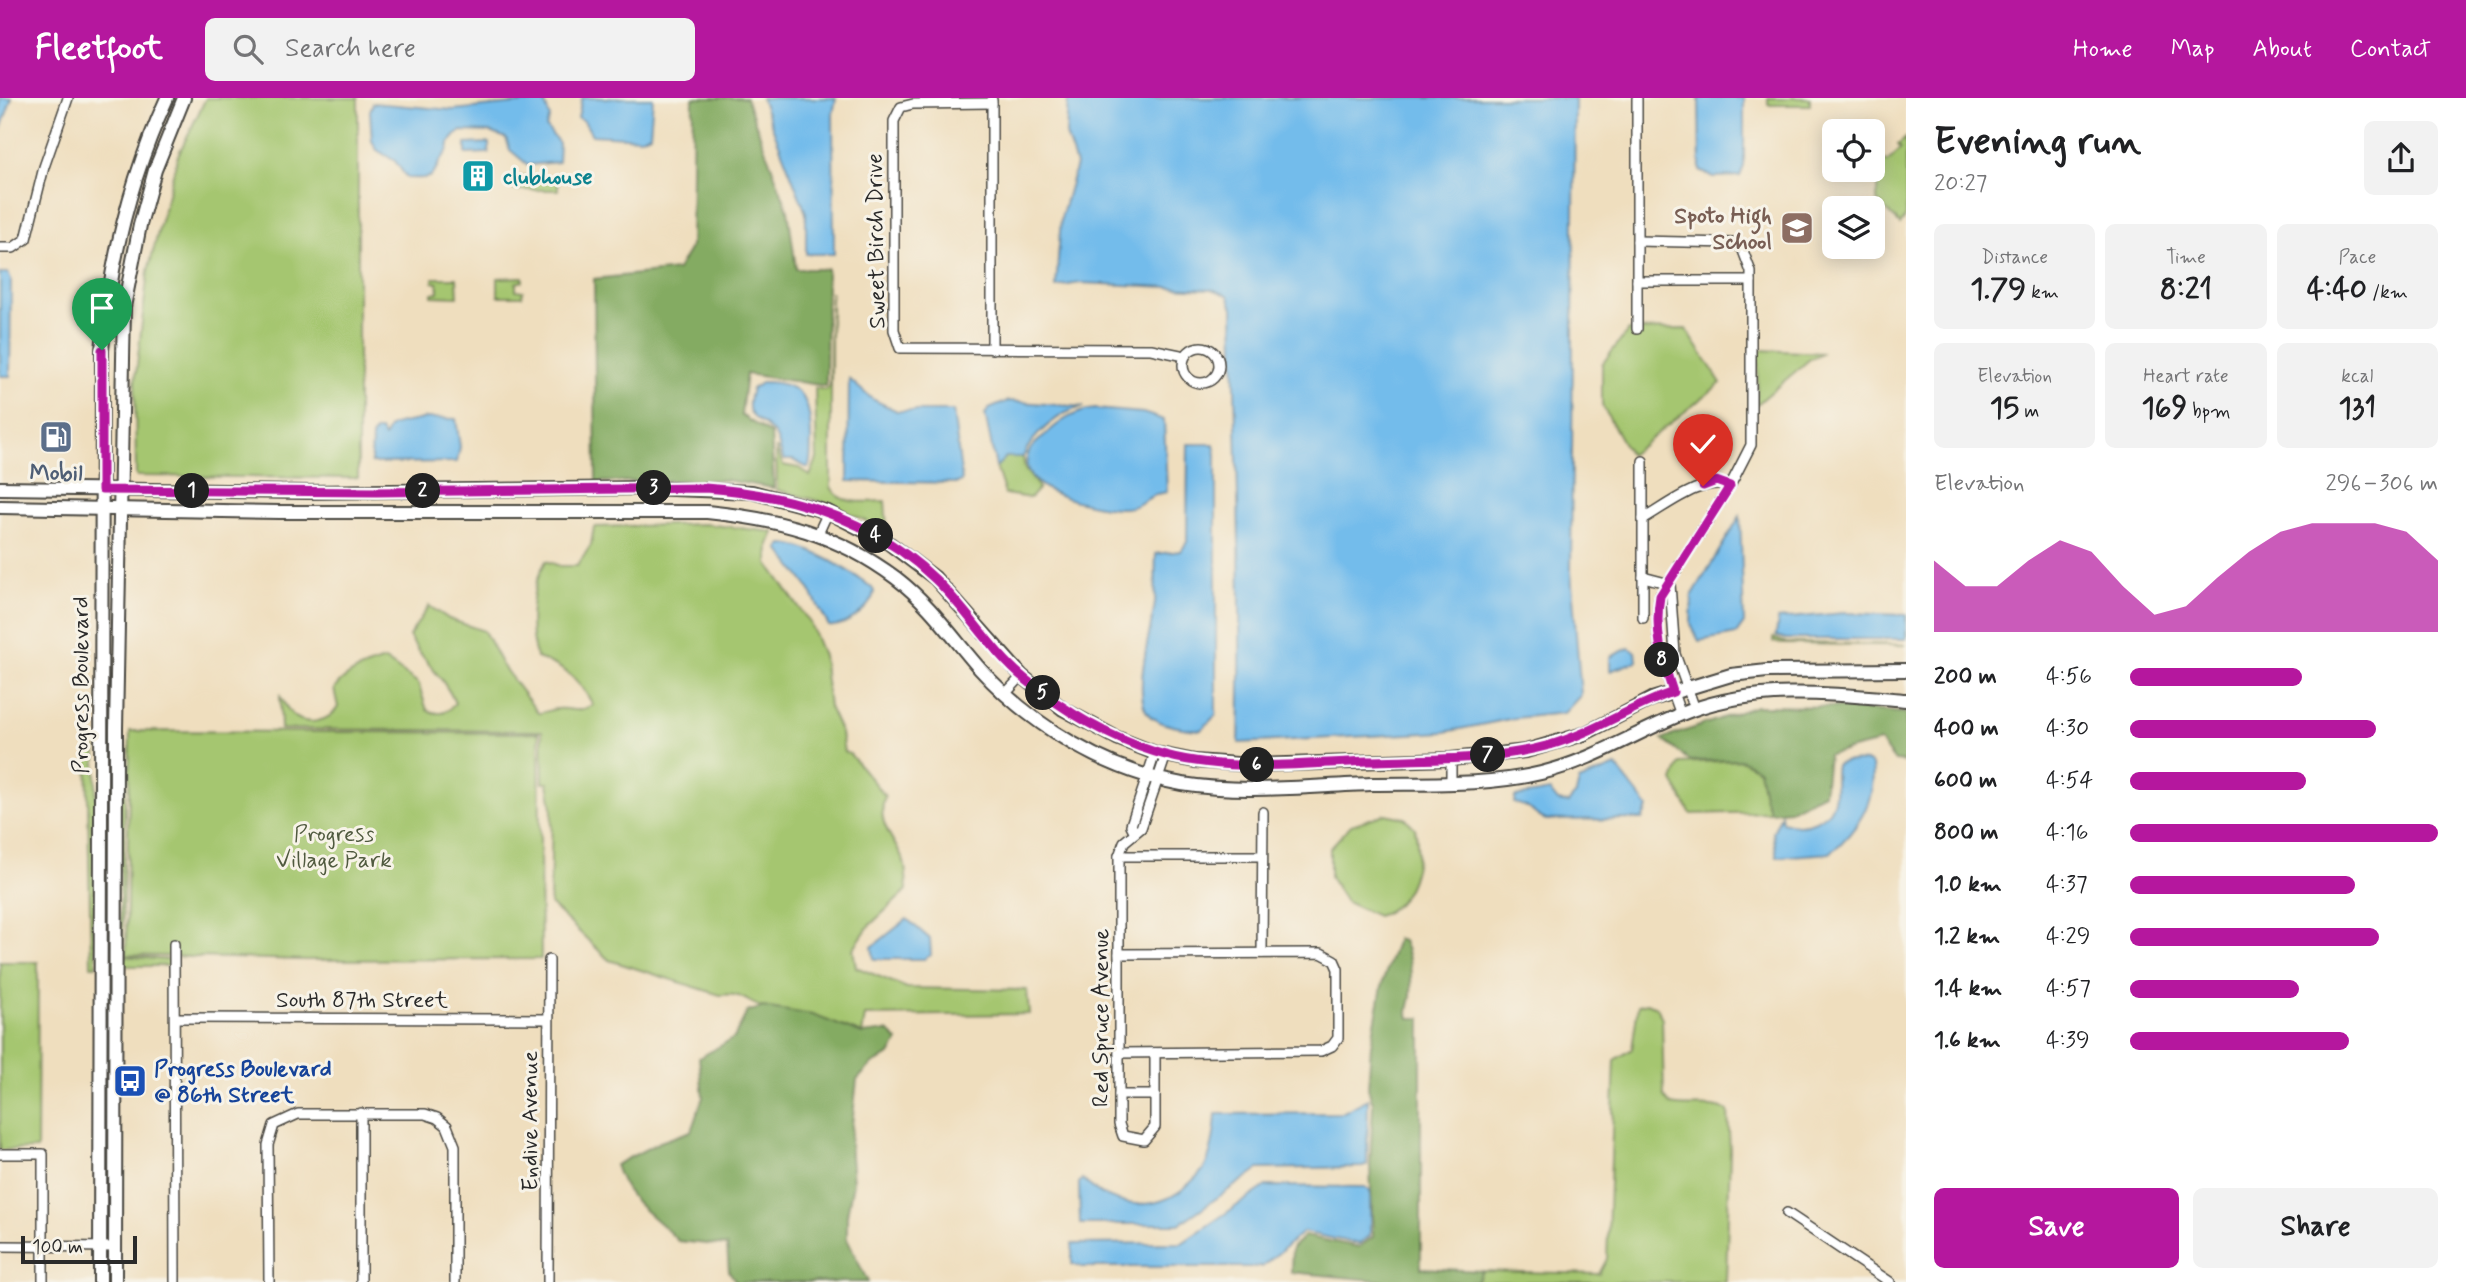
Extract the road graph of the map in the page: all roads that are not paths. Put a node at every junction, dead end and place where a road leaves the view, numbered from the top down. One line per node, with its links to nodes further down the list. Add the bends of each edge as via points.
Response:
1 (68, 98): 7 (street, via 26,239 13,248)
2 (167, 98): 16 (street, Progress Boulevard, via 139,167 111,270 102,350)
3 (184, 98): 17 (street, Progress Boulevard, via 155,170 124,307)
4 (1637, 98): 6 (street)
5 (992, 100): 11 (street); 11 (street, Sweet Birch Drive, via 901,107 894,121 893,169 896,341 900,348 908,349)
6 (1637, 242): 8 (street); 9 (street, via 1732,243 1742,248)
7 (0, 248)
8 (1637, 281): 9 (street); 10 (street)
9 (1751, 281): 14 (street, via 1751,444)
10 (1637, 329)
11 (992, 349): 12 (street, Sweet Birch Drive, via 1151,349)
12 (1185, 356): 12 (street, via 1200,346 1213,350 1219,360 1218,373 1210,381 1193,381 1185,373)
13 (1643, 461): 22 (street)
14 (1730, 486): 22 (street, via 1716,481); 25 (street)
15 (0, 488): 16 (street)
16 (102, 490): 17 (street); 19 (street, Progress Boulevard)
17 (120, 491): 20 (street, Progress Boulevard); 21 (street, via 705,488 752,492)
18 (0, 507): 19 (street)
19 (102, 509): 20 (street); 42 (street, Progress Boulevard)
20 (120, 510): 23 (street, via 707,512 763,518); 46 (street, Progress Boulevard)
21 (828, 512): 23 (street); 30 (street, via 890,544 935,578)
22 (1643, 519): 24 (street)
23 (818, 534): 33 (street, via 899,580 941,618 980,669)
24 (1643, 577): 25 (street); 26 (street)
25 (1670, 584): 27 (street); 28 (street, via 1660,596)
26 (1643, 618)
27 (1671, 634): 28 (street); 31 (street)
28 (1658, 635): 32 (street)
29 (1906, 670): 31 (street, via 1766,671)
30 (1022, 676): 33 (street); 37 (street, via 1063,709 1117,738)
31 (1688, 687): 32 (street); 35 (street)
32 (1673, 692): 36 (street); 38 (street, via 1551,745)
33 (1006, 693): 39 (street, via 1046,727 1102,759)
34 (1906, 700): 35 (street, via 1799,693 1760,695)
35 (1695, 709): 36 (street)
36 (1681, 715): 40 (street, via 1580,761 1539,774)
37 (1161, 754): 38 (street, via 1251,765); 39 (street)
38 (1451, 759): 40 (street)
39 (1153, 776): 40 (street, via 1182,784 1245,789); 43 (street, via 1141,813 1130,825 1134,831)
40 (1451, 782)
41 (1263, 812): 44 (street)
42 (101, 824): 46 (street, via 106,845 106,934); 50 (street, Progress Boulevard)
43 (1119, 856): 44 (street); 48 (street, Red Spruce Avenue)
44 (1262, 856): 47 (street)
45 (174, 944): 51 (street)
46 (116, 945): 50 (street, via 108,948); 54 (street, Progress Boulevard)
47 (1262, 953): 48 (street); 55 (street, via 1321,953 1334,960 1338,969 1338,1038 1332,1046 1321,1051)
48 (1119, 954): 56 (street, Red Spruce Avenue)
49 (549, 960): 52 (street, Endive Avenue)
50 (100, 972): 53 (street, Progress Boulevard)
51 (175, 1018): 52 (street, South 87th Street); 69 (street)
52 (548, 1019): 73 (street, Endive Avenue)
53 (99, 1051): 54 (street); 64 (street, Progress Boulevard)
54 (115, 1051): 65 (street, Progress Boulevard)
55 (1155, 1052): 56 (street); 58 (street, Red Spruce Avenue)
56 (1119, 1053): 57 (street, Red Spruce Avenue)
57 (1119, 1095): 58 (street); 58 (street, Red Spruce Avenue, via 1119,1124 1123,1136 1131,1140 1144,1140 1152,1134)
58 (1155, 1096)
59 (361, 1113): 70 (street, via 298,1114 274,1125 268,1145); 71 (street); 72 (street, via 412,1113 437,1118 447,1126 455,1146)
60 (0, 1154): 63 (street, via 43,1154)
61 (1787, 1213): 74 (street)
62 (0, 1246): 63 (street)
63 (43, 1246): 64 (street); 66 (street)
64 (100, 1247): 65 (street); 67 (street, Progress Boulevard)
65 (115, 1247): 68 (street, Progress Boulevard)
66 (43, 1282)
67 (100, 1282)
68 (114, 1282)
69 (175, 1282)
70 (269, 1282)
71 (361, 1282)
72 (455, 1282)
73 (548, 1282)
74 (1889, 1282)

